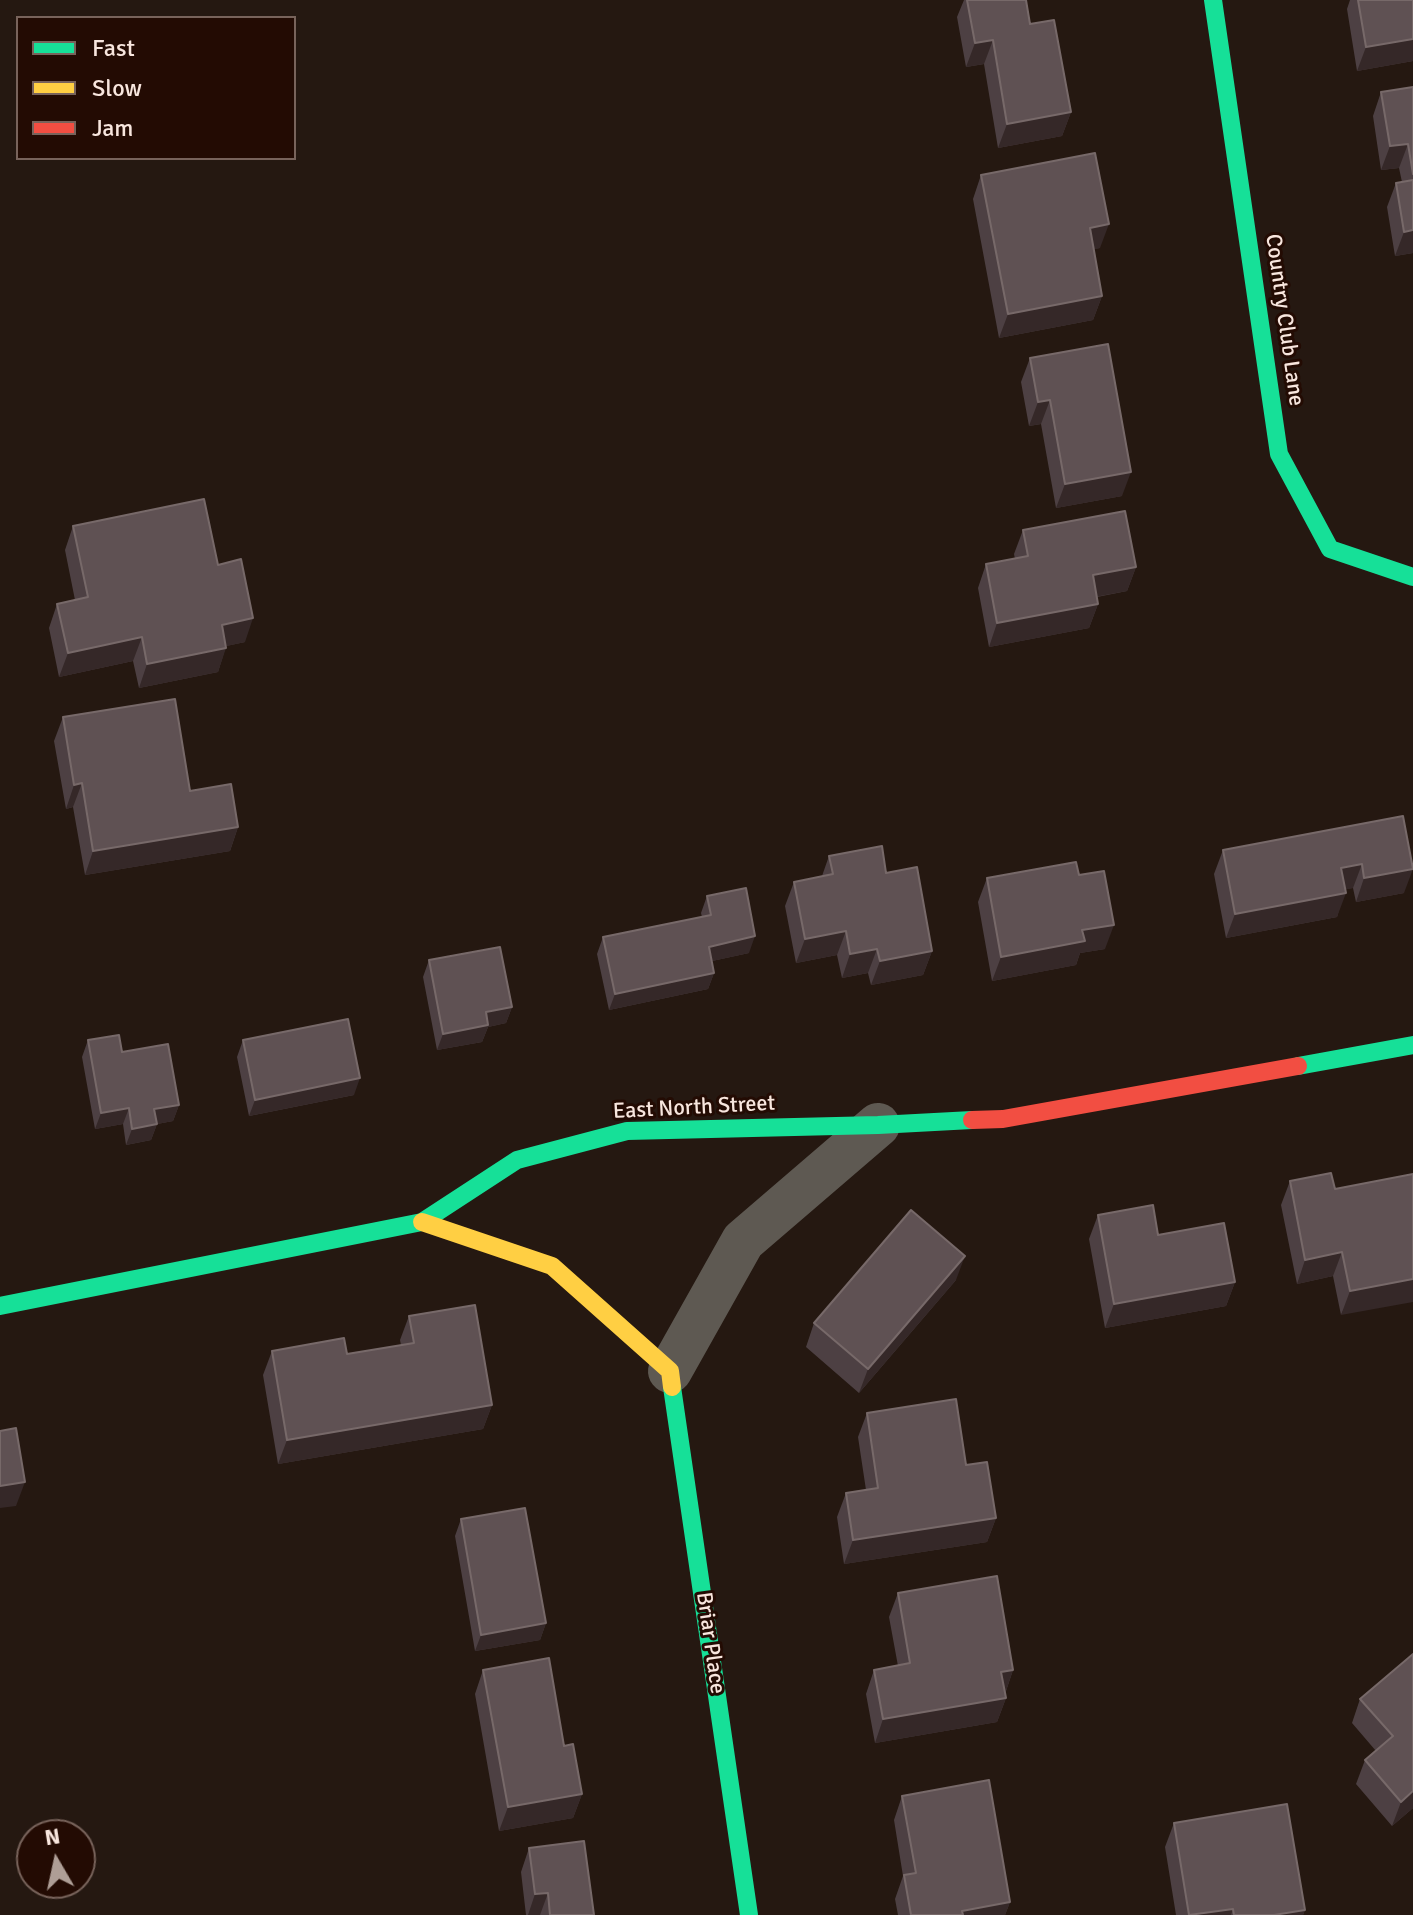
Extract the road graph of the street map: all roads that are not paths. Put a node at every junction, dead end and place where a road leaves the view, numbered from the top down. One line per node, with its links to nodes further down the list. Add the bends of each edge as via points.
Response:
1 (1213, 0): 2 (street, Country Club Lane, via 1279,454 1330,549)
2 (1413, 577)
3 (1413, 1045): 4 (street, East North Street, via 1003,1119)
4 (878, 1125): 5 (street, East North Street, via 627,1131 517,1160); 7 (street, via 743,1241)
5 (422, 1222): 6 (street, East North Street); 7 (street, via 552,1266)
6 (0, 1306)
7 (670, 1371): 8 (street, Briar Place)
8 (749, 1915)

